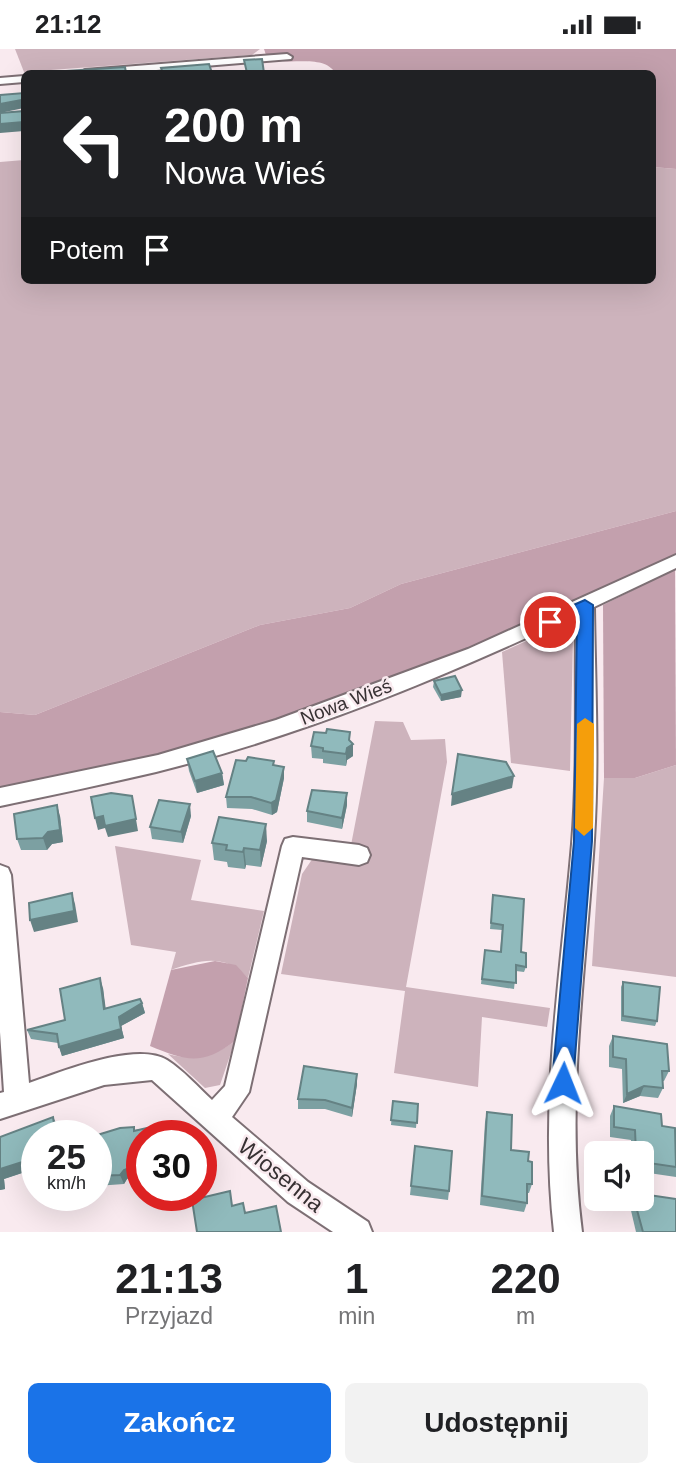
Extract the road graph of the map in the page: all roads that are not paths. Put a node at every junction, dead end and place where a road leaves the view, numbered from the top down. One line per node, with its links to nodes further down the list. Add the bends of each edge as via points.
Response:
1 (287, 57): 2 (street)
2 (123, 70)
3 (21, 79): 4 (street)
4 (0, 81)
5 (676, 561): 6 (street, Nowa Wieś)
6 (585, 605): 7 (street, Nowa Wieś, via 475,654 253,737); 14 (street, via 583,841 563,1056 562,1189)
7 (0, 797)
8 (359, 855): 11 (street, via 293,846 236,1092)
9 (0, 875): 10 (street)
10 (9, 1104): 11 (street, Wiosenna, via 141,1065 158,1069)
11 (214, 1118): 12 (street, Wiosenna)
12 (329, 1224): 13 (street, Wiosenna)
13 (358, 1232)
14 (568, 1232)

